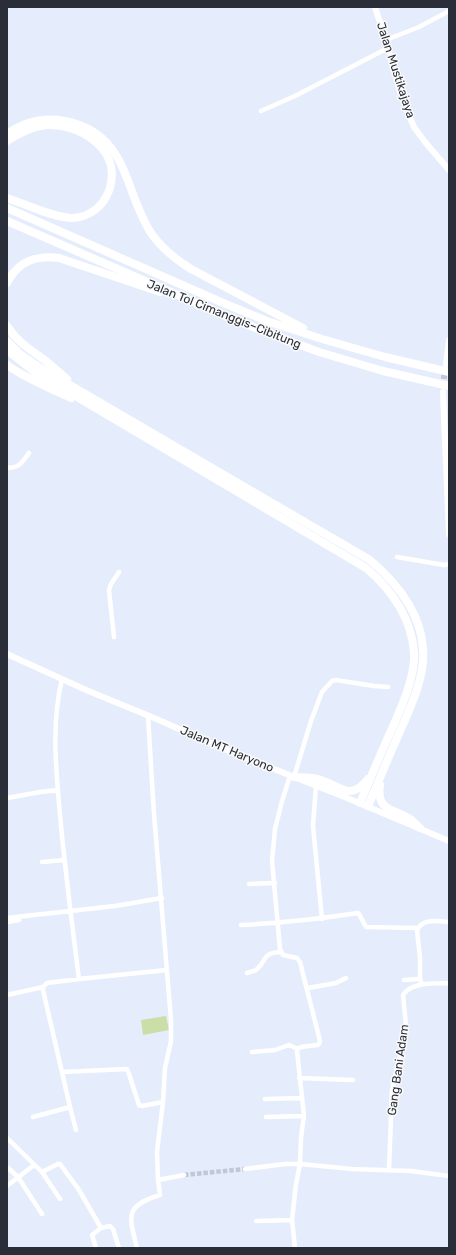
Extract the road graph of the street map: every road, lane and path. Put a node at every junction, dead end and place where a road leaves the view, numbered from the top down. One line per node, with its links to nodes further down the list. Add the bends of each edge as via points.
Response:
1 (375, 7): 3 (main road, Jalan Mustikajaya)
2 (449, 10): 3 (street, via 419,27)
3 (386, 40): 4 (main road, Jalan Mustikajaya)
4 (388, 48): 5 (street); 8 (main road, Jalan Mustikajaya, via 400,92 414,127)
5 (261, 111)
6 (7, 134): 15 (highway, via 15,128 46,119 76,123 99,136 121,163 142,217 158,243 167,252 198,273)
7 (7, 142): 9 (highway, via 31,128 59,126 72,129 84,134 103,148 112,167 112,177 107,197 92,212 83,216 61,217)
8 (449, 170)
9 (7, 198)
10 (7, 208): 15 (highway, Jalan Tol Cimanggis–Cibitung, via 221,302 267,321)
11 (7, 221): 13 (highway, Jalan Tol Cimanggis–Cibitung)
12 (7, 283): 13 (highway, via 24,263 36,258 59,258)
13 (219, 313): 21 (highway, Jalan Tol Cimanggis–Cibitung, via 319,352 383,371)
14 (7, 326): 23 (highway, via 26,348)
15 (322, 339): 20 (highway, Jalan Tol Cimanggis–Cibitung, via 385,357)
16 (449, 340): 20 (main road)
17 (7, 341): 23 (highway, via 39,367)
18 (7, 350): 24 (highway, via 35,372)
19 (7, 365): 24 (highway, via 40,385)
20 (447, 368)
21 (449, 386)
22 (443, 392): 27 (main road)
23 (88, 396): 34 (highway, via 370,560 386,574 402,592 421,632 423,664)
24 (108, 415): 34 (highway, via 366,568 380,580 395,597 406,619 414,652)
25 (29, 453): 26 (street, via 20,465)
26 (7, 468)
27 (449, 534)
28 (397, 557): 29 (street)
29 (449, 564)
30 (119, 572): 31 (street, via 109,590)
31 (114, 637)
32 (7, 654): 33 (main road, Jalan MT Haryono)
33 (62, 679): 36 (main road, Jalan MT Haryono); 41 (street, via 56,706 55,729)
34 (414, 682): 37 (highway); 38 (highway, via 411,706)
35 (388, 688): 39 (street, via 336,680 328,684 322,692)
36 (148, 716): 39 (main road, Jalan MT Haryono); 50 (street)
37 (373, 772): 39 (highway, via 359,789 352,791 318,779); 43 (highway)
38 (381, 774): 43 (highway); 44 (highway, via 378,794 384,806 410,819)
39 (292, 776): 40 (main road, Jalan MT Haryono); 48 (street, via 282,801 276,829 272,861)
40 (316, 786): 43 (main road, Jalan MT Haryono); 54 (street, via 313,826)
41 (58, 790): 42 (street); 46 (street)
42 (7, 798)
43 (364, 805): 44 (main road, Jalan MT Haryono)
44 (420, 828): 45 (main road, Jalan MT Haryono)
45 (449, 841)
46 (64, 860): 47 (street); 51 (street)
47 (42, 862)
48 (275, 883): 49 (street); 57 (street)
49 (249, 884)
50 (162, 898): 51 (street); 61 (street)
51 (70, 911): 52 (street); 64 (street)
52 (32, 915): 53 (street); 55 (street)
53 (7, 918)
54 (322, 919): 57 (street); 59 (street, via 358,913 366,928)
55 (7, 922)
56 (449, 922): 59 (street, via 430,920)
57 (278, 923): 58 (street); 60 (street)
58 (241, 925)
59 (418, 928): 66 (street)
60 (281, 952): 62 (street, via 265,957 257,969); 69 (street, via 285,956 299,959)
61 (167, 970): 64 (street); 78 (street, via 171,1041 165,1068)
62 (247, 973)
63 (346, 978): 69 (street, via 336,983)
64 (79, 979): 68 (street, via 47,984)
65 (404, 980): 66 (street)
66 (421, 982): 67 (street, Gang Bani Adam); 89 (street, Gang Bani Adam, via 403,995 406,1026 392,1091)
67 (449, 983)
68 (43, 987): 70 (street); 73 (street)
69 (308, 988): 71 (street, via 320,1041 317,1045)
70 (7, 995)
71 (298, 1049): 72 (street, via 288,1046); 74 (street)
72 (252, 1052)
73 (62, 1072): 78 (street, via 127,1069 138,1105); 79 (street)
74 (299, 1078): 75 (street); 76 (street)
75 (353, 1080)
76 (302, 1098): 77 (street); 80 (street)
77 (265, 1099)
78 (163, 1102): 94 (street, via 157,1152)
79 (70, 1107): 81 (street); 83 (street)
80 (304, 1116): 82 (street); 85 (street)
81 (33, 1117)
82 (266, 1117)
83 (76, 1130)
84 (7, 1138): 86 (street)
85 (300, 1164): 88 (street); 89 (street); 98 (street)
86 (34, 1165): 90 (street); 93 (street)
87 (7, 1167): 93 (street)
88 (245, 1169)
89 (389, 1170): 92 (street)
90 (42, 1172): 96 (street); 100 (street, via 60,1164)
91 (184, 1175): 94 (street)
92 (449, 1176)
93 (18, 1177): 95 (street); 97 (street)
94 (158, 1180): 103 (street, via 160,1195 141,1203 131,1214)
95 (7, 1186)
96 (60, 1199)
97 (42, 1214)
98 (292, 1220): 99 (street); 104 (street)
99 (256, 1221)
100 (101, 1228): 101 (street, via 92,1235); 102 (street, via 112,1227)
101 (96, 1248)
102 (119, 1248)
103 (137, 1248)
104 (295, 1248)

